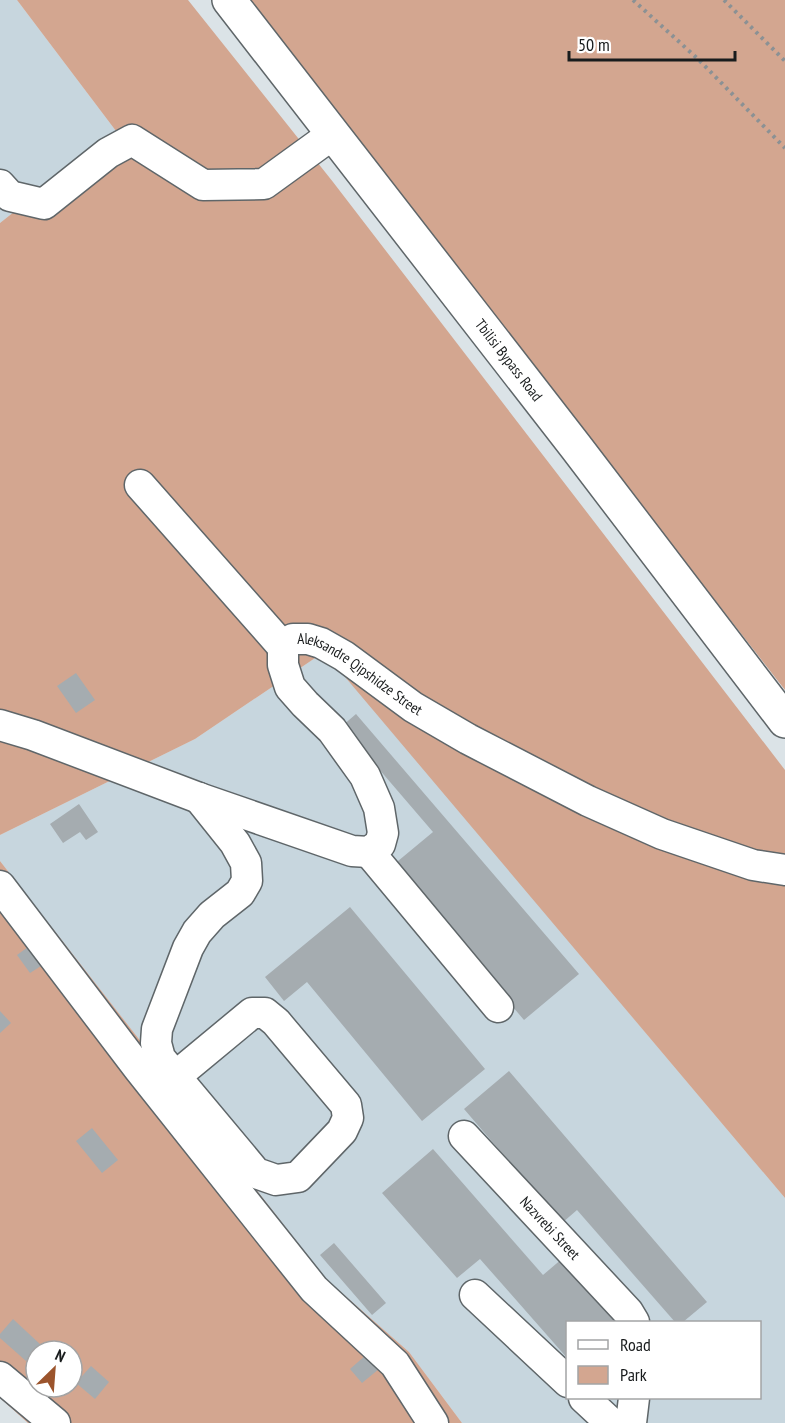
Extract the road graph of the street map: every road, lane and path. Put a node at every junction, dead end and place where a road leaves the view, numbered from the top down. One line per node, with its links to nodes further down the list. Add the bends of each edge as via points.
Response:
1 (230, 0): 5 (highway, Tbilisi Bypass Road)
2 (633, 0): 6 (path, via 698,59)
3 (724, 0): 4 (path)
4 (785, 61)
5 (333, 134): 7 (street, via 264,184 203,185 132,140 108,153 45,204 10,196); 10 (highway, Tbilisi Bypass Road)
6 (785, 148)
7 (0, 185)
8 (140, 485): 9 (street)
9 (283, 647): 13 (street, Aleksandre Qipshidze Street, via 283,665 290,687 332,730 365,776 379,808 383,833 380,844); 14 (street, Aleksandre Qipshidze Street, via 293,639 321,643 422,712 588,801 662,834 753,865)
10 (785, 722)
11 (0, 725): 12 (street)
12 (199, 798): 13 (street, via 352,851); 17 (street, via 235,843 246,863 247,881 197,932 188,948 157,1029)
13 (369, 852): 16 (street)
14 (785, 870)
15 (0, 886): 17 (street)
16 (498, 1007)
17 (158, 1067): 17 (street, via 256,1173 276,1180 298,1177 342,1131 348,1118 346,1105 265,1013 252,1012); 26 (street, via 314,1289 395,1364)
18 (464, 1136): 20 (street, Nazvrebi Street)
19 (476, 1295): 22 (street)
20 (633, 1321)
21 (0, 1377): 25 (street)
22 (566, 1381)
23 (585, 1399): 27 (street)
24 (634, 1399): 28 (street)
25 (55, 1423)
26 (433, 1423)
27 (611, 1423)
28 (631, 1423)

